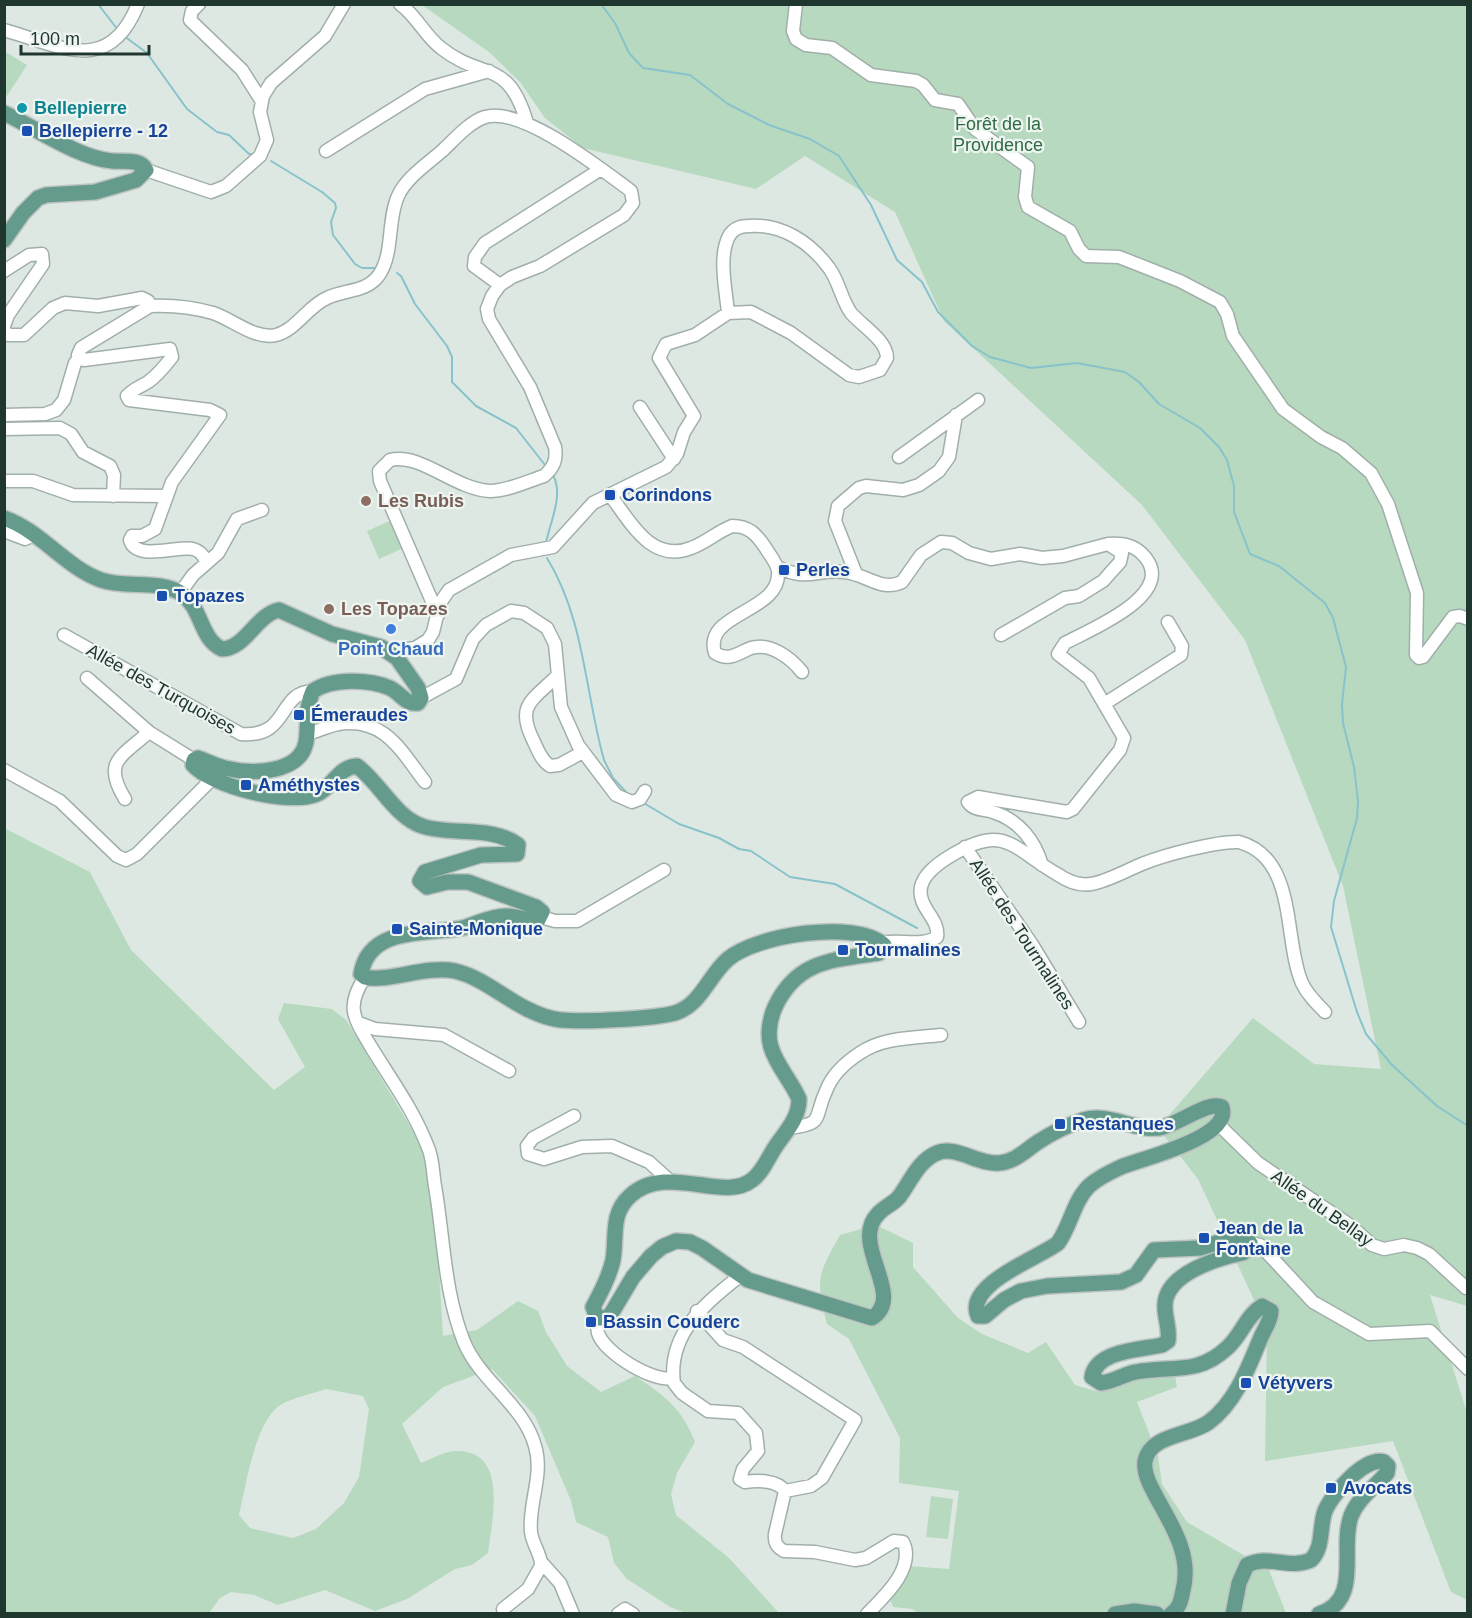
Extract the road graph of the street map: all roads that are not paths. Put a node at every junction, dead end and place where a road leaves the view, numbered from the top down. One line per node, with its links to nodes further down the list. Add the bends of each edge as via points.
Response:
1 (138, 4): 6 (street, via 126,29 95,51 76,51)
2 (199, 4): 8 (street, via 190,20 242,70)
3 (344, 4): 8 (street, via 326,36 272,83)
4 (400, 4): 7 (street, via 442,49)
5 (796, 4): 43 (street, via 796,39 806,45 832,48 871,75 916,81 935,100 958,104 975,129 1028,167 1028,207 1070,231 1086,256 1119,257 1220,302 1233,336 1283,410 1342,448 1371,473 1388,504 1417,592 1419,658 1453,617)
6 (4, 30)
7 (489, 71): 10 (street, via 514,90); 11 (street, via 425,89)
8 (261, 100): 13 (street, via 267,140 264,151 222,189 211,192)
9 (4, 113): 13 (main road, via 98,160 135,162)
10 (527, 123): 12 (street); 17 (street, via 494,116 472,124 399,193 385,260 377,278 362,289 325,298 285,331 265,336 212,313)
11 (326, 151)
12 (601, 169): 16 (street, via 485,243 474,266); 16 (street, via 631,191 630,210 540,266)
13 (146, 170): 14 (main road, via 135,180 95,192 38,198)
14 (4, 240)
15 (4, 271): 19 (street, via 29,255 42,254 43,264)
16 (501, 285): 42 (street, via 487,309 489,319 530,387 556,455 555,463 544,476 492,491 463,486 411,460 394,459 382,467 380,481)
17 (150, 306): 20 (street, via 142,298 98,306 65,303 53,308 24,335 8,335); 21 (street, via 81,348)
18 (728, 313): 18 (street, via 724,256 728,238 743,226 783,230 807,244 829,268 845,304 883,346 887,358 880,370 858,377 849,375 769,320 751,312); 28 (street, via 695,335 666,344 659,353 694,416)
19 (4, 326)
20 (4, 330)
21 (80, 358): 24 (street, via 64,400 56,410); 32 (street, via 170,349 172,357 167,364 149,382 132,391 129,400 210,410 220,415 184,462)
22 (978, 400): 25 (street)
23 (640, 407): 28 (street)
24 (4, 415)
25 (956, 415): 27 (street); 40 (street, via 949,457 939,471 919,485 903,490 859,488 838,506 835,521)
26 (4, 429): 31 (street, via 56,427 68,431 83,452 110,466 114,475)
27 (899, 457)
28 (674, 459): 30 (street)
29 (4, 481): 31 (street, via 33,481 72,495)
30 (610, 495): 39 (street, via 646,542 657,549 682,551 724,529 740,526 755,533); 42 (street, via 584,510 553,547 511,555 449,590 440,603)
31 (113, 496): 32 (street)
32 (166, 496): 38 (street, via 155,529 132,536 131,545 165,552 191,548)
33 (262, 510): 38 (street, via 237,519 221,549)
34 (4, 518): 36 (main road)
35 (4, 531): 36 (street, via 25,539)
36 (34, 535): 41 (main road, via 80,569 103,580 162,586)
37 (1108, 544): 40 (street, via 1063,556 1020,554 991,559 941,542 921,555 896,585 885,586); 45 (street, via 1117,548 1122,558 1114,572 1079,596 1065,598); 53 (street, via 1131,546 1140,552 1152,571 1151,583 1133,605 1065,643 1058,654 1089,678)
38 (207, 562): 41 (street)
39 (777, 567): 40 (street, via 802,576); 48 (street, via 775,588 723,624 713,647 715,653 725,658 753,647 770,649 787,656)
40 (856, 574)
41 (180, 593): 47 (main road, via 195,606 210,639 222,649 231,647 268,614 279,610 319,630 373,644)
42 (438, 615): 47 (street, via 428,640)
43 (1467, 619)
44 (1168, 622): 53 (street, via 1182,646 1181,655)
45 (1001, 634)
46 (64, 635): 51 (street, Allée des Turquoises, via 241,734 257,734 273,727 292,698)
47 (392, 654): 52 (main road)
48 (802, 672)
49 (558, 675): 52 (street, via 555,644 547,628 524,613 511,611 477,633 456,679); 56 (street, via 564,717); 56 (street, via 530,703 525,725 542,759 550,766)
50 (87, 678): 54 (street)
51 (313, 691): 52 (main road, via 333,682 369,684 393,689 408,703 418,703); 55 (main road, via 307,709)
52 (421, 698)
53 (1104, 704): 64 (street, via 1124,744 1073,809 1061,813 978,797 968,802 976,809 1004,817 1024,831)
54 (148, 732): 57 (street); 62 (street, via 118,760 114,771 114,781)
55 (306, 734): 57 (main road, via 303,751 283,766 253,772); 60 (street, via 339,724 375,728 388,735)
56 (583, 752): 61 (street, via 624,801 640,799)
57 (194, 760): 59 (main road, via 198,770)
58 (4, 770): 59 (street, via 60,801 117,856 126,860 137,854)
59 (214, 777): 66 (main road, via 261,794 310,797 325,790 345,769 357,766 399,810 421,826 490,835 519,847 517,854 481,855 426,872 420,881 423,885 468,882 536,907 542,912)
60 (425, 782)
61 (645, 791)
62 (125, 799)
63 (965, 847): 64 (street, Allée des Tourmalines, via 998,838); 67 (street, Allée des Tourmalines, via 942,861 921,886 922,903 936,923 937,937 924,942); 70 (street, Allée des Tourmalines, via 1034,946)
64 (1042, 866): 69 (street, Allée des Tourmalines, via 1073,883 1089,884 1160,858 1233,842 1251,847 1267,862 1281,885 1302,982)
65 (664, 870): 66 (street, via 578,921)
66 (541, 917): 68 (main road, via 532,921 497,917 461,928 420,930 400,936 371,954 363,966 361,974)
67 (882, 943): 68 (main road, via 832,930 753,946 728,959 696,999 675,1013 599,1019 560,1020 543,1016 502,996 482,981 456,971); 76 (main road, via 884,948 879,953 840,958 804,971 785,988 772,1012 772,1050 800,1099 796,1118)
68 (365, 977): 71 (street, via 352,1001)
69 (1325, 1012)
70 (1079, 1022)
71 (359, 1023): 73 (street, via 375,1029 444,1035); 86 (street, via 402,1092 429,1151 446,1276 465,1344 482,1372 530,1430 536,1449 531,1529)
72 (941, 1035): 76 (street, via 889,1041 860,1053 832,1079 818,1118 806,1126)
73 (509, 1071)
74 (574, 1116): 77 (street, via 533,1138 527,1146 528,1154 544,1159 582,1147 612,1146 649,1162)
75 (1217, 1123): 78 (main road, via 1189,1144 1097,1180 1083,1193 1058,1243 997,1278 979,1299 976,1312 981,1317 989,1315 1011,1295 1032,1288 1121,1282 1136,1275 1149,1254 1162,1248 1200,1248 1239,1236); 79 (main road, via 1223,1109 1214,1104 1160,1128 1089,1118 1054,1133 1008,1161 993,1163 942,1151 921,1164 899,1197 880,1211 871,1225 869,1240 884,1298 881,1310 872,1318); 80 (street, Allée du Bellay, via 1258,1163 1351,1226 1372,1245 1384,1249 1404,1245 1417,1248)
76 (788, 1128): 77 (main road, via 761,1171 744,1185)
77 (670, 1181): 82 (main road, via 646,1185 621,1206 613,1233 611,1266 593,1306)
78 (1250, 1243): 83 (street, via 1260,1245 1313,1302 1350,1324 1369,1334 1430,1331); 94 (main road, via 1243,1253 1200,1268 1169,1290 1164,1306 1168,1341 1103,1360 1092,1373 1101,1383 1133,1372 1196,1368 1227,1348 1255,1311 1262,1306 1271,1311 1254,1357 1217,1415 1207,1424 1160,1442 1147,1455 1145,1469 1175,1527 1184,1556 1185,1584 1179,1606)
79 (740, 1275): 81 (street); 82 (main road, via 702,1248 676,1241 651,1256 610,1314)
80 (1466, 1288)
81 (698, 1311): 84 (street, via 676,1350); 85 (street, via 723,1340 744,1347 834,1404 855,1424 817,1483)
82 (597, 1318): 84 (street, via 598,1333 616,1354 651,1377)
83 (1467, 1369)
84 (673, 1378): 85 (street, via 678,1390 703,1409 738,1413 756,1433 758,1451 742,1469 741,1480 780,1485)
85 (785, 1491): 91 (street, via 774,1540 784,1551 855,1560 866,1558 894,1541 905,1546 903,1566 894,1586)
86 (542, 1563): 87 (street, via 528,1589); 88 (street, via 560,1583)
87 (503, 1609)
88 (573, 1614)
89 (618, 1614): 90 (street, via 625,1609)
90 (633, 1614)
91 (867, 1614)
92 (1116, 1614): 93 (main road)
93 (1157, 1614)
94 (1171, 1614)
95 (1233, 1614): 96 (main road, via 1247,1565 1262,1560 1293,1565 1311,1560 1318,1549 1325,1512 1338,1491 1365,1465 1384,1462 1387,1473 1356,1505 1350,1522 1342,1599)
96 (1319, 1614)

